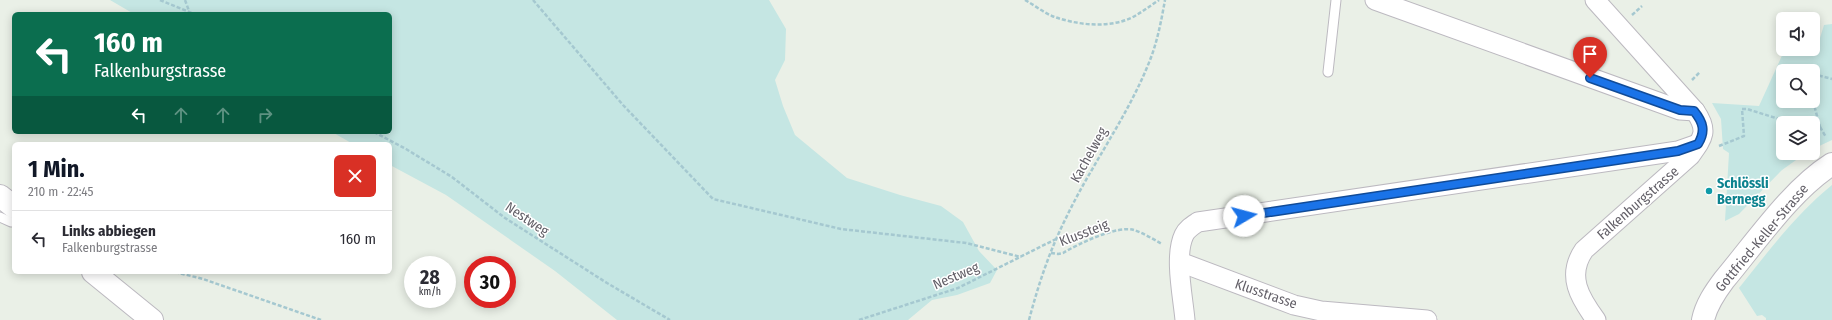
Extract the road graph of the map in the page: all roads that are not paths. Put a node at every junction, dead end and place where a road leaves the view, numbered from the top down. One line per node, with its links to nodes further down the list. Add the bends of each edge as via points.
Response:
1 (1336, 0): 4 (lane)
2 (1375, 0): 5 (street, via 1680,110)
3 (1595, 0): 5 (street, Falkenburgstrasse)
4 (1328, 72)
5 (1694, 111): 6 (street, Falkenburgstrasse, via 1703,127 1703,137)
6 (1698, 144): 12 (street, via 1678,151 1198,222 1185,234); 17 (street, Falkenburgstrasse, via 1679,168 1584,250 1577,259 1577,286 1582,301)
7 (1832, 164): 18 (street, Gottfried-Keller-Strasse, via 1801,189 1724,280 1713,296)
8 (0, 196): 9 (street)
9 (12, 205)
10 (0, 217): 11 (lane)
11 (12, 222)
12 (1180, 262): 15 (street); 16 (street, Klusstrasse, via 1294,304 1321,311)
13 (95, 274): 14 (street)
14 (152, 320)
15 (1185, 320)
16 (1427, 320)
17 (1596, 320)
18 (1703, 320)

